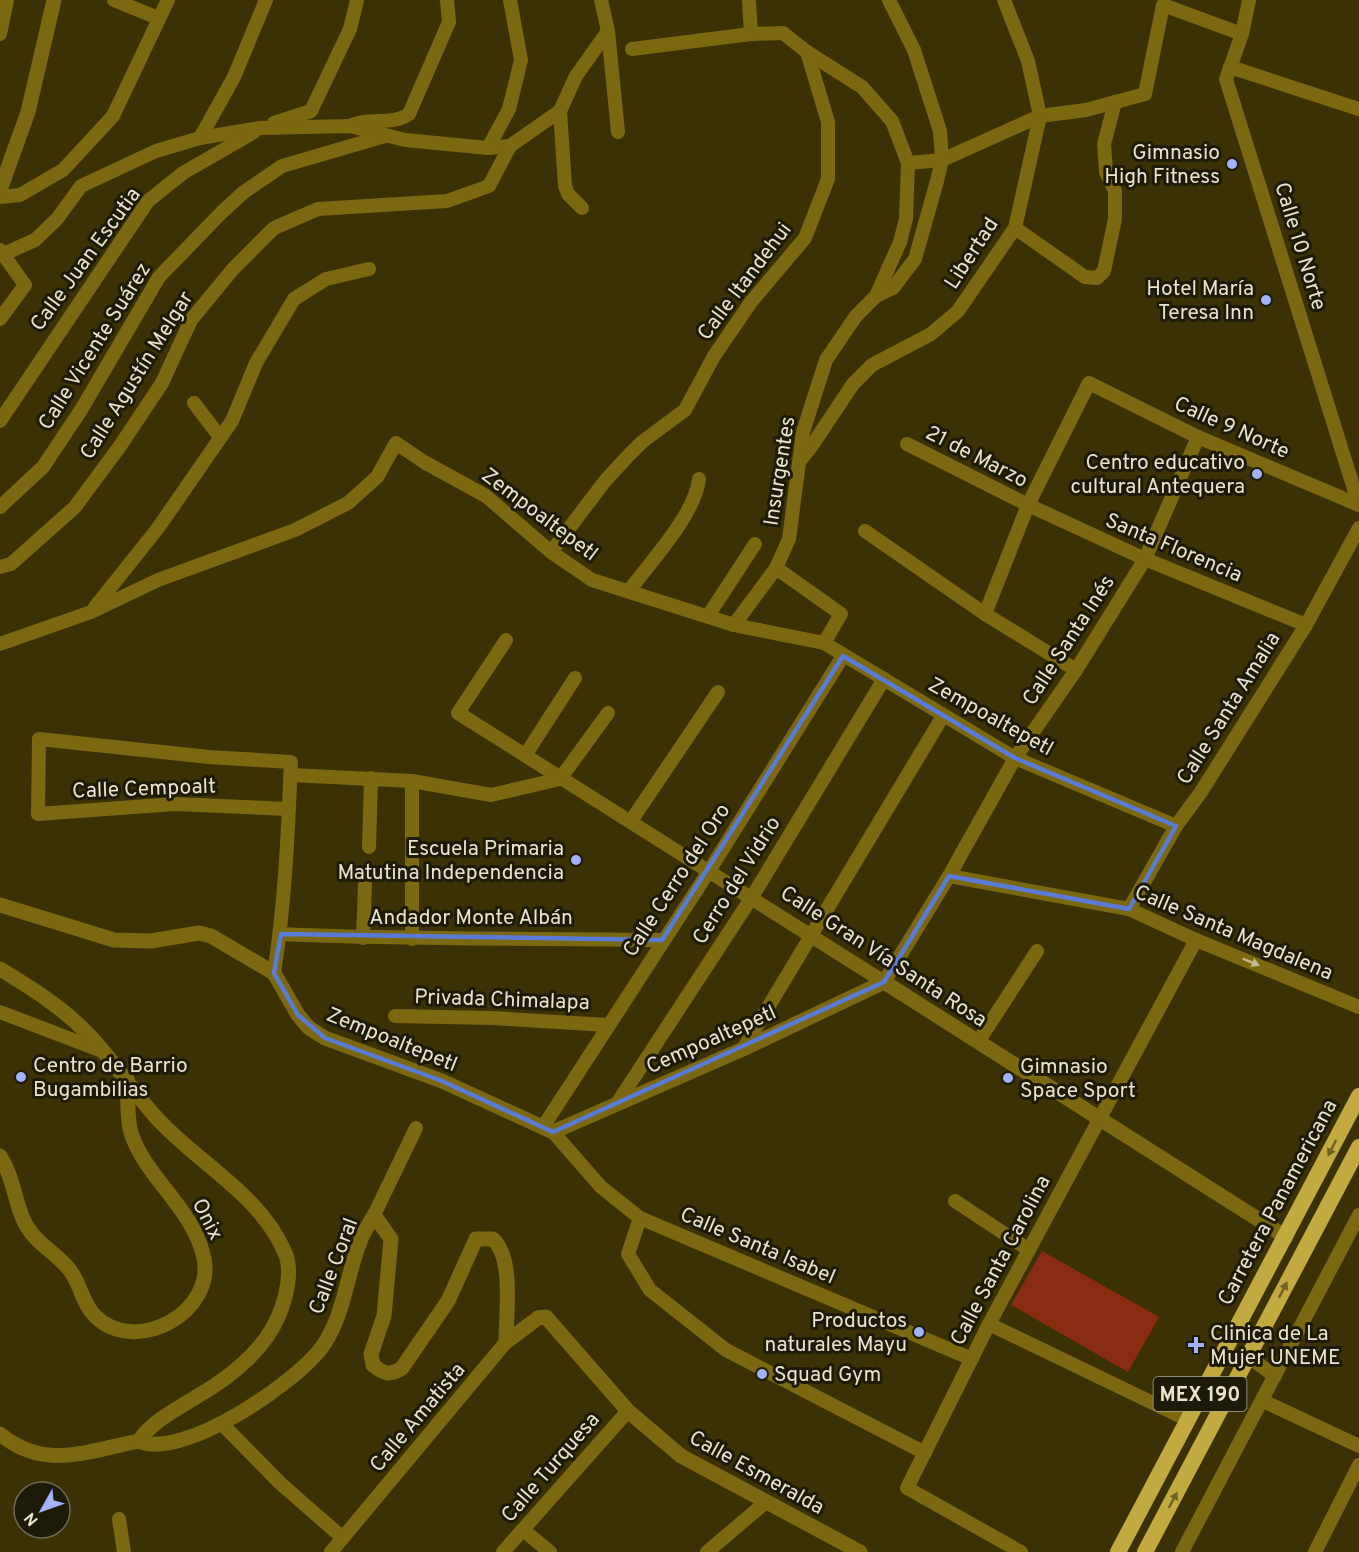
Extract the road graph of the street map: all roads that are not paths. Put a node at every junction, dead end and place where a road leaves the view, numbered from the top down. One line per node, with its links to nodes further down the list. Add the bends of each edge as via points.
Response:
1 (8, 0): 16 (street)
2 (54, 0): 37 (street, via 28,112)
3 (114, 0): 14 (street)
4 (168, 0): 14 (street)
5 (266, 0): 30 (street, via 234,77)
6 (357, 0): 27 (street, via 351,29 311,111)
7 (447, 0): 26 (street, via 449,22 409,114 401,120 362,121)
8 (510, 0): 32 (street, via 521,60 509,109)
9 (601, 0): 15 (street)
10 (749, 0): 17 (street)
11 (889, 0): 33 (street, Insurgentes, via 924,80 940,131)
12 (1004, 0): 25 (street, Libertad, via 1028,61)
13 (1250, 0): 18 (street, Calle 10 Norte)
14 (158, 18): 35 (street, via 113,116)
15 (608, 31): 24 (street, via 576,76); 28 (street)
16 (0, 34)
17 (751, 34): 19 (street); 20 (street, via 783,33)
18 (1242, 34): 21 (street, Calle 10 Norte); 22 (street, via 1163,5 1145,94)
19 (632, 49)
20 (807, 52): 34 (street, via 862,87 892,121); 58 (street, Calle Itandehui, via 828,122 828,179 805,237 751,302 714,356 685,410 642,442 605,481)
21 (1230, 67): 23 (street); 53 (street, Calle 10 Norte, via 1226,79)
22 (1115, 102): 25 (street); 40 (street, via 1104,144 1106,172 1115,191 1115,219 1104,271 1096,278 1085,277)
23 (1359, 109)
24 (560, 111): 31 (street); 39 (street, via 566,186 568,194)
25 (1040, 116): 33 (street); 40 (street, Libertad)
26 (350, 126): 27 (street); 29 (street)
27 (260, 128): 30 (street); 46 (street, Calle Juan Escutia, via 183,173 148,201)
28 (618, 132)
29 (387, 135): 32 (street); 54 (street, Calle Vicente Suárez, via 282,166 222,212 159,277 43,467)
30 (200, 138): 36 (street, via 156,151)
31 (510, 147): 32 (street); 60 (street, Calle Agustín Melgar, via 489,186 447,201 318,209 274,228 191,320 162,383 75,507 11,564)
32 (488, 148)
33 (942, 160): 34 (street); 43 (street, Insurgentes, via 915,259 892,288)
34 (908, 163): 43 (street, via 906,219)
35 (63, 170): 36 (street); 38 (street, via 20,195)
36 (81, 186): 41 (street, via 57,219 35,240)
37 (0, 190)
38 (0, 197)
39 (582, 208)
40 (1015, 228): 50 (street, Libertad, via 958,312 931,334 872,365 853,384)
41 (2, 252): 44 (street, via 25,285)
42 (369, 269): 47 (street, via 326,279 294,299 256,363 232,421)
43 (876, 296): 50 (street, Insurgentes, via 856,316 826,360 802,432)
44 (0, 319)
45 (194, 403): 47 (street)
46 (0, 421)
47 (220, 437): 63 (street, via 158,528)
48 (1198, 437): 52 (street, Calle 9 Norte, via 1089,383); 53 (street, Calle 9 Norte); 59 (street, Calle Santa Inés)
49 (907, 444): 52 (street, 21 de Marzo)
50 (799, 462): 61 (street, Insurgentes, via 789,539)
51 (699, 479): 62 (street, via 698,491 682,519)
52 (1028, 505): 59 (street, Santa Florencia); 64 (street)
53 (1359, 505)
54 (0, 507)
55 (1359, 528): 67 (street, Calle Santa Amalia)
56 (865, 531): 64 (street)
57 (755, 544): 65 (street)
58 (551, 552): 62 (street, Zempoaltepetl, via 592,580); 63 (street, Zempoaltepetl, via 486,496 396,443 377,477 348,503 295,530 130,591)
59 (1145, 559): 67 (street, Santa Florencia); 72 (street, Calle Santa Inés)
60 (0, 567)
61 (776, 568): 66 (street, Insurgentes); 69 (street, via 841,614)
62 (629, 591): 65 (street, Zempoaltepetl)
63 (91, 612): 70 (street, Zempoaltepetl)
64 (985, 614): 72 (street)
65 (708, 616): 66 (street, Zempoaltepetl)
66 (734, 625): 69 (street, Zempoaltepetl)
67 (1306, 625): 86 (street, Calle Santa Amalia)
68 (506, 640): 78 (street, Calle Gran Vía Santa Rosa, via 458,713)
69 (824, 643): 71 (street, Zempoaltepetl)
70 (0, 644)
71 (843, 656): 74 (street, Zempoaltepetl); 88 (street, Calle Cerro del Oro)
72 (1076, 670): 79 (street, Calle Santa Inés)
73 (575, 678): 78 (street)
74 (884, 679): 77 (street, Zempoaltepetl); 91 (street, Cerro del Vidrio)
75 (718, 692): 85 (street)
76 (608, 712): 82 (street)
77 (943, 716): 79 (street, Zempoaltepetl); 95 (street)
78 (526, 754): 82 (street, Calle Gran Vía Santa Rosa)
79 (1015, 758): 86 (street, Zempoaltepetl); 89 (street, Calle Santa Inés)
80 (291, 768): 81 (street); 84 (street); 84 (street, Calle Cempoalt, via 39,739 38,814 175,804)
81 (371, 778): 83 (street); 87 (street)
82 (560, 779): 83 (street, via 491,795); 85 (street, Calle Gran Vía Santa Rosa)
83 (412, 781): 97 (street)
84 (289, 809): 94 (street)
85 (631, 821): 88 (street, Calle Gran Vía Santa Rosa)
86 (1176, 826): 93 (street, Calle Santa Amalia)
87 (369, 847)
88 (709, 871): 91 (street, Calle Gran Vía Santa Rosa); 98 (street, Calle Cerro del Oro)
89 (949, 876): 93 (street, Calle Santa Magdalena); 103 (street, Calle Santa Inés)
90 (364, 885): 96 (street)
91 (752, 897): 95 (street, Calle Gran Vía Santa Rosa); 113 (street, Cerro del Vidrio)
92 (0, 905): 102 (street, Zempoaltepetl, via 114,940 151,941 199,933 234,947)
93 (1129, 909): 99 (street, Calle Santa Magdalena)
94 (280, 934): 96 (street, Andador Monte Albán); 102 (street)
95 (811, 934): 103 (street, Calle Gran Vía Santa Rosa); 109 (street)
96 (363, 938): 97 (street, Andador Monte Albán)
97 (412, 939): 98 (street, Andador Monte Albán)
98 (662, 940): 107 (street, Calle Cerro del Oro)
99 (1196, 940): 104 (street, Calle Santa Magdalena, one-way to 104); 114 (street, Calle Santa Carolina)
100 (1036, 951): 108 (street)
101 (0, 969): 110 (street, via 44,996)
102 (274, 973): 116 (street, Zempoaltepetl, via 298,1015 325,1038 442,1082)
103 (884, 982): 108 (street, Calle Gran Vía Santa Rosa); 109 (street, Cempoaltepetl)
104 (1359, 1007)
105 (0, 1012): 110 (street)
106 (395, 1016): 107 (street, Privada Chimalapa)
107 (607, 1025): 116 (street, Calle Cerro del Oro)
108 (978, 1041): 114 (street, Calle Gran Vía Santa Rosa)
109 (743, 1049): 113 (street, Cempoaltepetl)
110 (102, 1051): 111 (street)
111 (127, 1079): 118 (street, Onix, via 130,1130 192,1224 204,1255 206,1276 196,1301 178,1319 146,1331 117,1328 96,1317 70,1270 34,1238 23,1220 9,1169); 136 (street, via 154,1116 250,1202 286,1255 288,1281 279,1316 259,1347 229,1377 146,1430)
112 (1359, 1096): 123 (highway, Carretera Panamericana / MEX 190, one-way to 123)
113 (618, 1102): 116 (street, Cempoaltepetl)
114 (1100, 1119): 123 (street, Calle Gran Vía Santa Rosa); 124 (street, Calle Santa Carolina)
115 (416, 1128): 120 (street)
116 (548, 1129): 121 (street, Calle Santa Isabel, via 601,1187)
117 (1359, 1147): 128 (highway, MEX 190, one-way to 117)
118 (0, 1156)
119 (955, 1201): 124 (street)
120 (374, 1215): 127 (street, Calle Coral, via 391,1239 384,1316 371,1354 373,1365 384,1374 402,1368 448,1301 476,1239 493,1239 501,1246 506,1261); 134 (street, Calle Coral, via 361,1239 340,1312 322,1347 278,1389)
121 (640, 1218): 129 (street, Calle Santa Isabel); 138 (street, via 628,1254 650,1290 726,1350)
122 (1358, 1220): 130 (street)
123 (1286, 1237): 133 (highway, Carretera Panamericana / MEX 190)
124 (1029, 1250): 126 (street, Calle Santa Carolina)
125 (542, 1316): 127 (street, Calle Amatista); 132 (street, Calle Esmeralda, via 552,1321)
126 (989, 1324): 129 (street, Calle Santa Carolina); 133 (street)
127 (506, 1342): 143 (street, Calle Amatista)
128 (1249, 1357): 130 (street); 152 (highway, MEX 190, one-way to 128)
129 (972, 1359): 138 (street, Calle Santa Carolina)
130 (1275, 1376): 131 (street)
131 (1263, 1401): 137 (street); 153 (street)
132 (628, 1411): 140 (street, Calle Esmeralda, via 681,1456); 142 (street, Calle Turquesa)
133 (1186, 1419): 144 (highway, Carretera Panamericana / MEX 190)
134 (222, 1424): 136 (street, Calle Coral, via 172,1443 150,1446); 143 (street)
135 (0, 1434): 136 (street, Calle Coral, via 16,1447 40,1456 68,1455)
136 (139, 1441)
137 (1359, 1446)
138 (925, 1453): 151 (street, Calle Santa Carolina, via 907,1488)
139 (1359, 1465): 154 (street)
140 (766, 1502): 149 (street); 150 (street, Calle Esmeralda)
141 (119, 1519): 145 (street)
142 (523, 1530): 147 (street, Calle Turquesa); 148 (street)
143 (343, 1539): 146 (street, Calle Amatista)
144 (1119, 1551)
145 (124, 1552)
146 (331, 1552)
147 (503, 1552)
148 (550, 1552)
149 (707, 1552)
150 (860, 1552)
151 (1021, 1552)
152 (1145, 1552)
153 (1182, 1552)
154 (1315, 1552)

